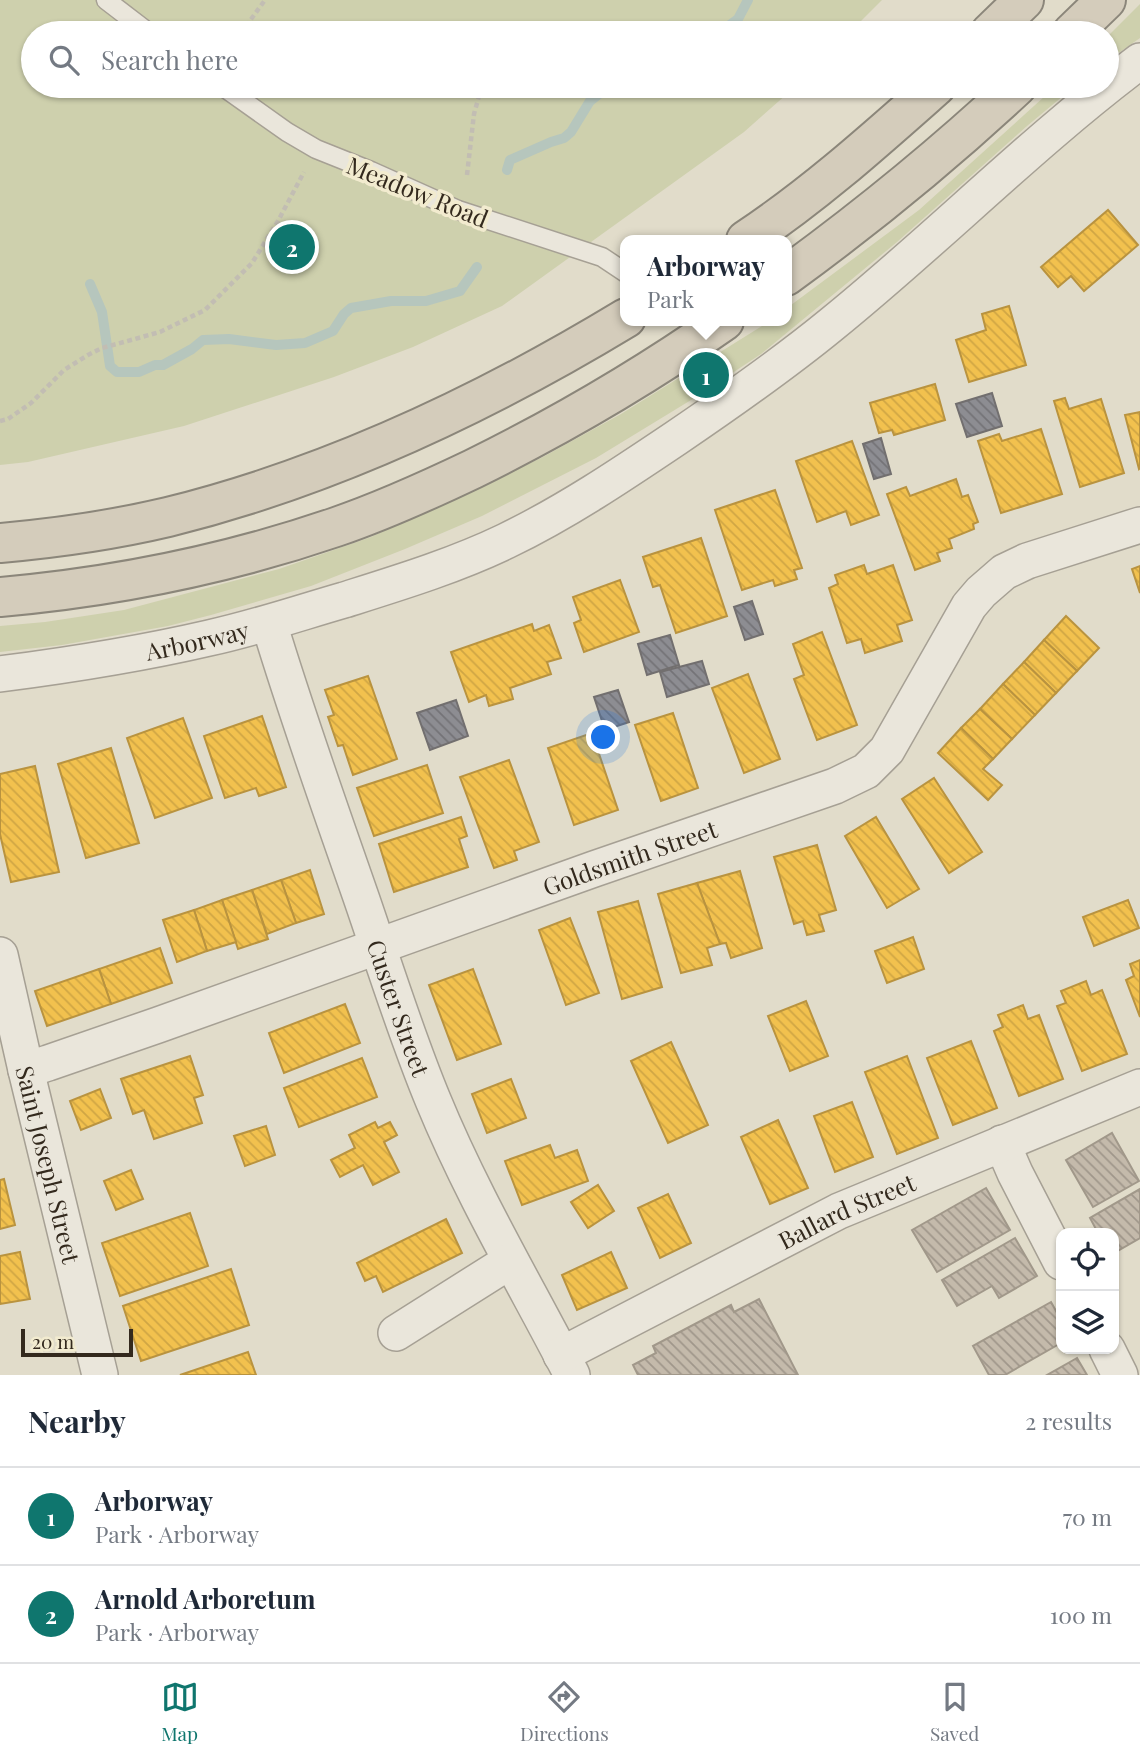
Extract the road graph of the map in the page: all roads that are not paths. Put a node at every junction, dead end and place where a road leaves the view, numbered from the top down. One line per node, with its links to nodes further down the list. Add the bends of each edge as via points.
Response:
1 (106, 0): 4 (lane)
2 (1024, 0): 5 (highway)
3 (1106, 0): 6 (highway)
4 (133, 21)
5 (1002, 21)
6 (1084, 21)
7 (1140, 61): 8 (street, Arborway)
8 (1119, 77)
9 (239, 98): 14 (lane, Meadow Road, via 316,149 458,210 602,257)
10 (922, 98): 13 (highway, via 841,169)
11 (1003, 98): 15 (highway, via 919,173)
12 (1092, 98): 21 (street, Arborway, via 831,326 619,476 494,546 384,587)
13 (753, 235)
14 (620, 270)
15 (792, 272)
16 (620, 321): 19 (highway, via 472,402 322,469 168,517)
17 (716, 326): 20 (highway, via 525,443 359,519 191,567 88,587)
18 (1140, 524): 23 (street, Goldsmith Street, via 1027,561 1004,572 981,592 887,750 852,779)
19 (0, 543)
20 (0, 597)
21 (269, 622): 22 (street, Arborway, via 162,649); 23 (street, Custer Street)
22 (0, 674)
23 (378, 947): 25 (street, Goldsmith Street); 29 (street, Custer Street, via 433,1100)
24 (0, 955): 25 (street, Saint Joseph Street)
25 (26, 1070): 33 (street, Saint Joseph Street)
26 (1140, 1087): 27 (street, Ballard Street)
27 (1002, 1143): 28 (street); 32 (street, Ballard Street, via 839,1211)
28 (1056, 1252)
29 (510, 1261): 30 (street); 32 (street, Custer Street)
30 (396, 1333)
31 (1110, 1354): 34 (street)
32 (567, 1365)
33 (100, 1375)
34 (1120, 1375)

